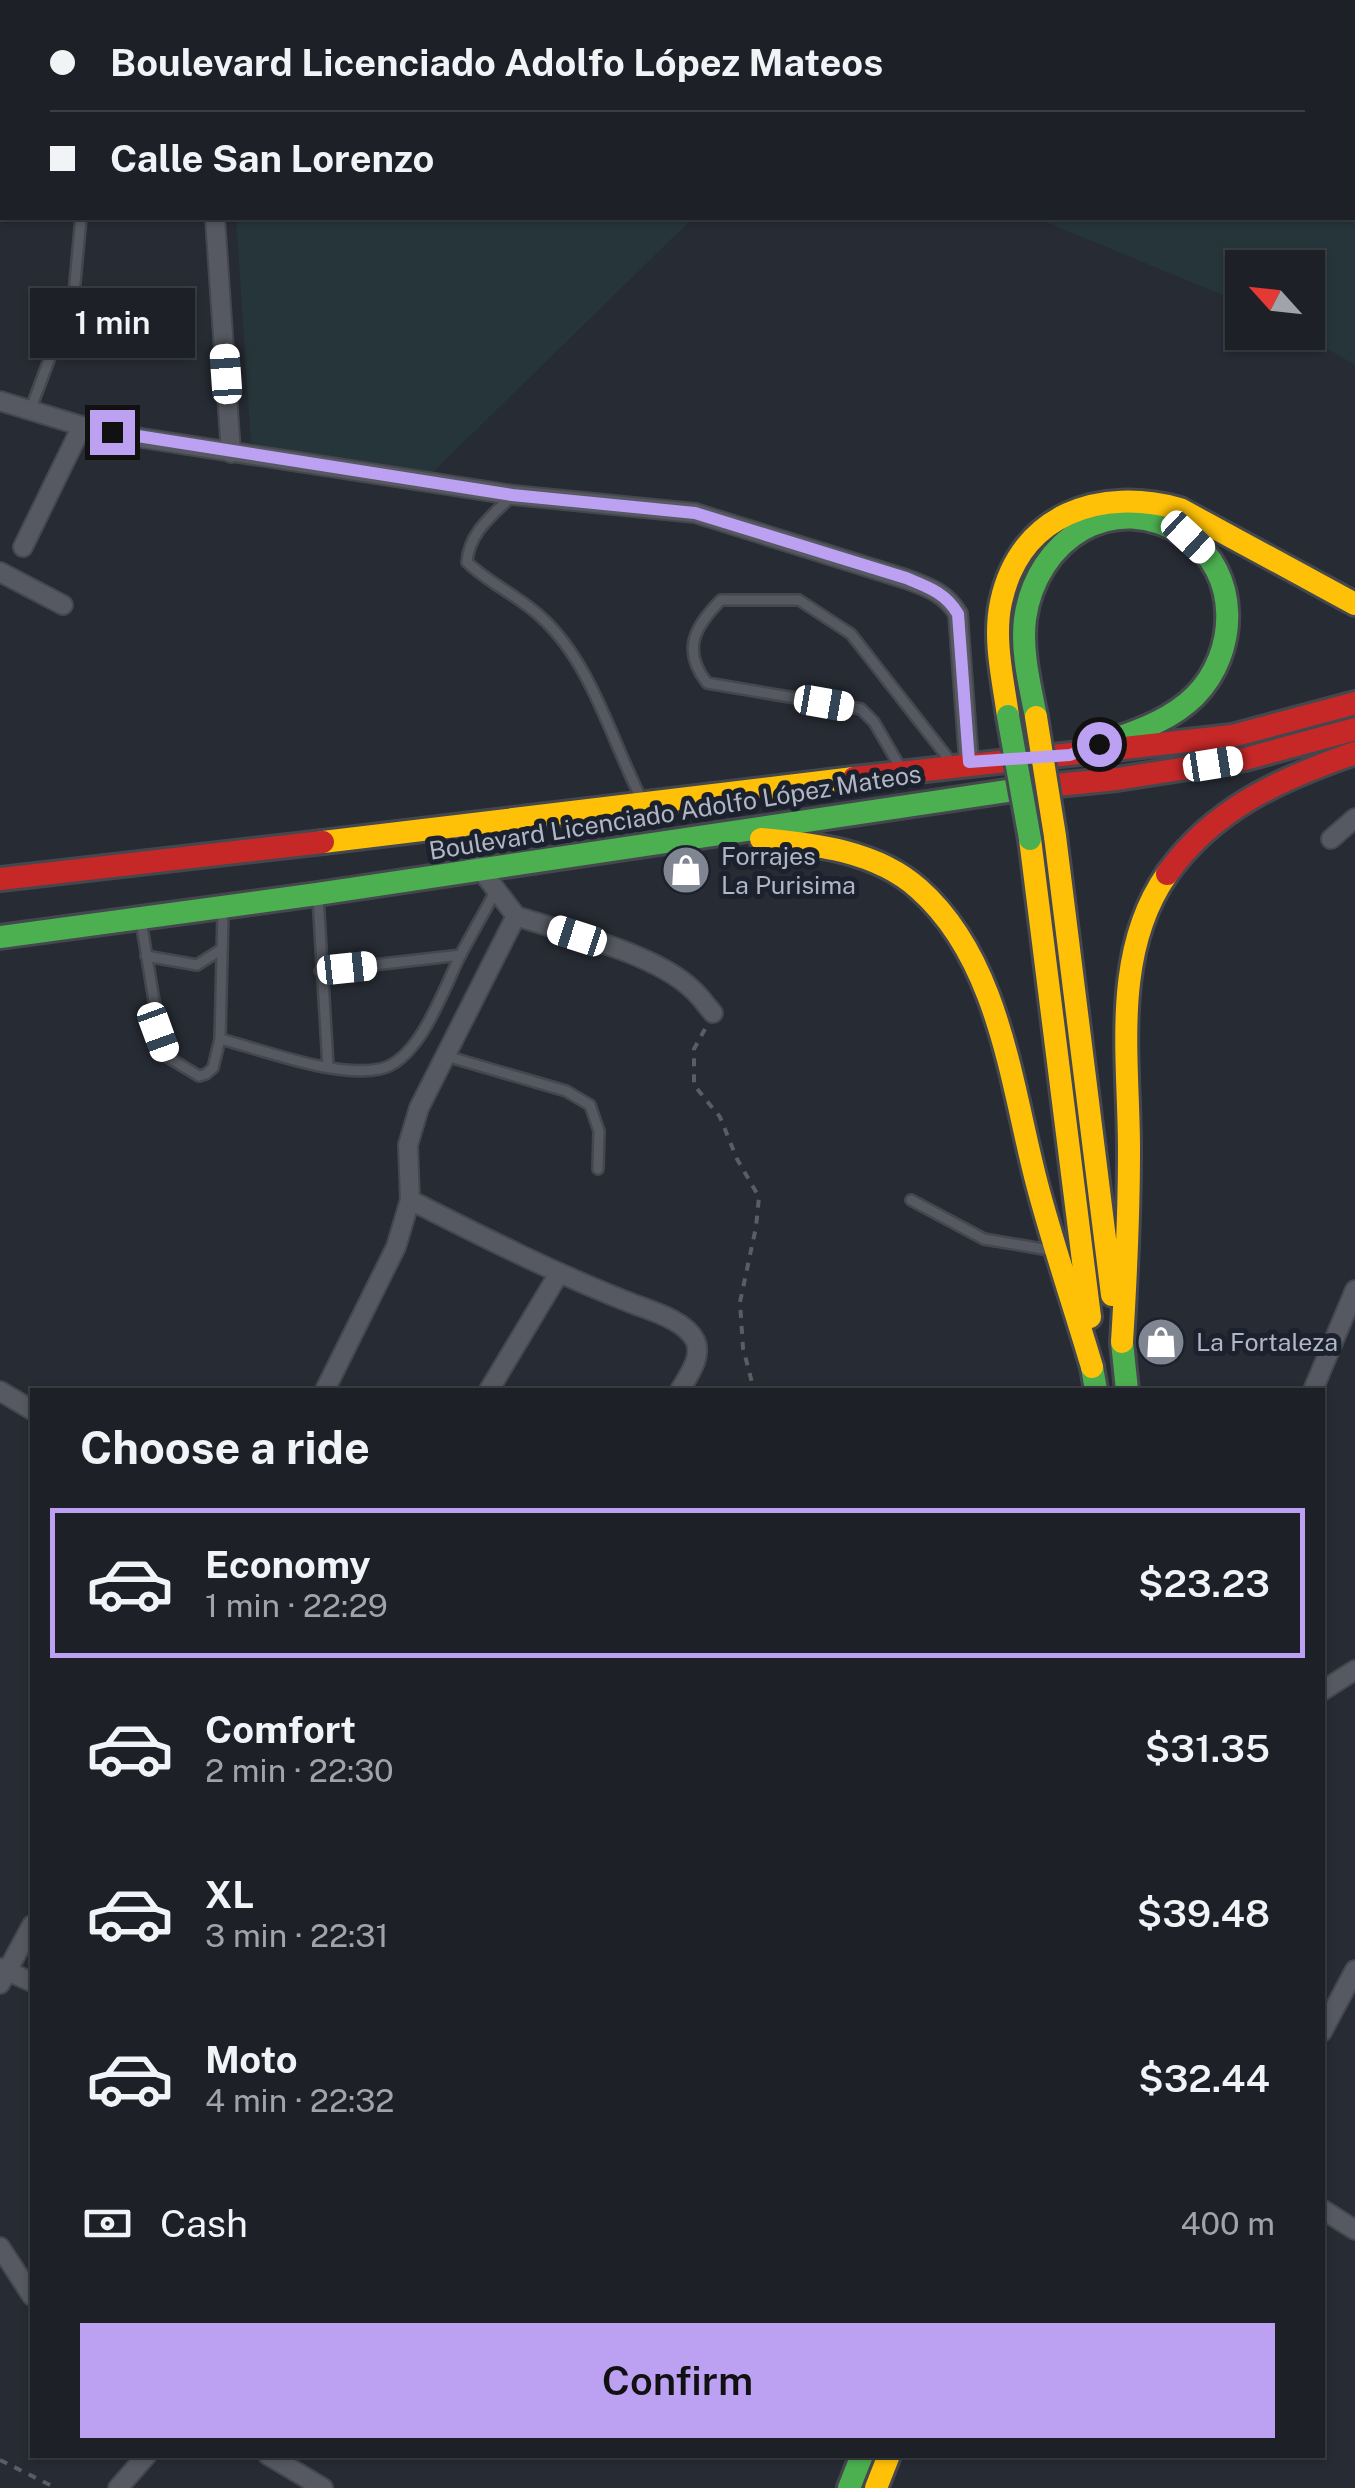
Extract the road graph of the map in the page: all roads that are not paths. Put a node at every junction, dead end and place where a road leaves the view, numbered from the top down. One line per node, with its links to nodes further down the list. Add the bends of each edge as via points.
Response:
1 (81, 220): 4 (lane, via 74,293)
2 (215, 220): 6 (street)
3 (0, 401): 4 (street)
4 (30, 411): 5 (street)
5 (82, 426): 6 (street); 8 (street)
6 (232, 453): 7 (street)
7 (512, 495): 16 (street, via 695,513 938,592 958,614); 18 (lane, via 478,531 467,562 542,617 562,640)
8 (23, 548)
9 (0, 572): 11 (street)
10 (1355, 604): 46 (main road, bridge, via 1181,509 1113,499 1071,509 1034,535 1001,598 1008,716 1088,1282)
11 (63, 605)
12 (1355, 703): 15 (main road, Boulevard Licenciado Adolfo López Mateos, via 1232,736)
13 (1355, 729): 21 (main road, Boulevard Licenciado Adolfo López Mateos, via 1226,762)
14 (1355, 753): 45 (main road, via 1268,786 1230,810 1162,879 1143,916 1128,1020)
15 (1070, 755): 16 (main road, Boulevard Licenciado Adolfo López Mateos); 45 (main road, bridge, via 1166,720 1215,670 1227,640 1224,582 1188,537 1129,516 1093,522 1065,538 1042,564 1026,618 1025,657)
16 (961, 764): 17 (main road, Boulevard Licenciado Adolfo López Mateos); 17 (lane, via 851,634 799,600 721,600 698,622 693,650 707,683 861,709)
17 (903, 771): 18 (main road, Boulevard Licenciado Adolfo López Mateos)
18 (644, 805): 20 (main road, Boulevard Licenciado Adolfo López Mateos)
19 (1355, 818): 22 (street)
20 (456, 827): 23 (street); 24 (main road, Boulevard Licenciado Adolfo López Mateos)
21 (714, 834): 23 (main road, Boulevard Licenciado Adolfo López Mateos); 42 (main road, via 840,849 919,889 956,933 1003,1042)
22 (1331, 840)
23 (480, 870): 25 (street); 26 (main road, Boulevard Licenciado Adolfo López Mateos)
24 (0, 879)
25 (496, 890): 28 (street); 33 (lane)
26 (318, 894): 27 (main road, Boulevard Licenciado Adolfo López Mateos); 34 (lane)
27 (223, 907): 29 (main road, Boulevard Licenciado Adolfo López Mateos); 31 (lane)
28 (516, 916): 35 (street, via 649,964 694,990); 37 (street)
29 (140, 918): 30 (main road, Boulevard Licenciado Adolfo López Mateos); 32 (lane)
30 (0, 936)
31 (222, 948): 32 (lane, via 197,965); 36 (lane)
32 (146, 956): 36 (lane, via 168,1058 188,1072 206,1074)
33 (460, 956): 34 (lane); 38 (lane, via 414,1045 393,1064 362,1070)
34 (320, 971): 38 (lane)
35 (713, 1013)
36 (220, 1039): 38 (lane)
37 (445, 1056): 39 (lane, via 566,1091 590,1105); 40 (street, via 408,1145)
38 (328, 1066)
39 (598, 1169)
40 (410, 1200): 43 (street); 47 (street, via 396,1247)
41 (911, 1200): 42 (lane, via 984,1239)
42 (1057, 1251): 46 (main road)
43 (558, 1275): 48 (street); 49 (street, via 684,1327 698,1357)
44 (1355, 1290): 51 (street)
45 (1122, 1342): 50 (main road)
46 (1094, 1378)
47 (326, 1388)
48 (489, 1388)
49 (681, 1388)
50 (1127, 1388)
51 (1314, 1388)
52 (0, 1391): 53 (street)
53 (30, 1409)
54 (1355, 1670): 55 (street)
55 (1325, 1689)
56 (30, 1928): 58 (street)
57 (1355, 1970): 60 (street)
58 (2, 1975): 59 (street)
59 (30, 1982)
60 (1325, 2026)
61 (1325, 2212): 62 (street)
62 (1355, 2230)
63 (0, 2247): 64 (street)
64 (30, 2293)
65 (144, 2458): 69 (street)
66 (273, 2458): 70 (street)
67 (861, 2458): 71 (main road)
68 (888, 2458): 72 (main road)
69 (118, 2488)
70 (323, 2488)
71 (849, 2488)
72 (876, 2488)

